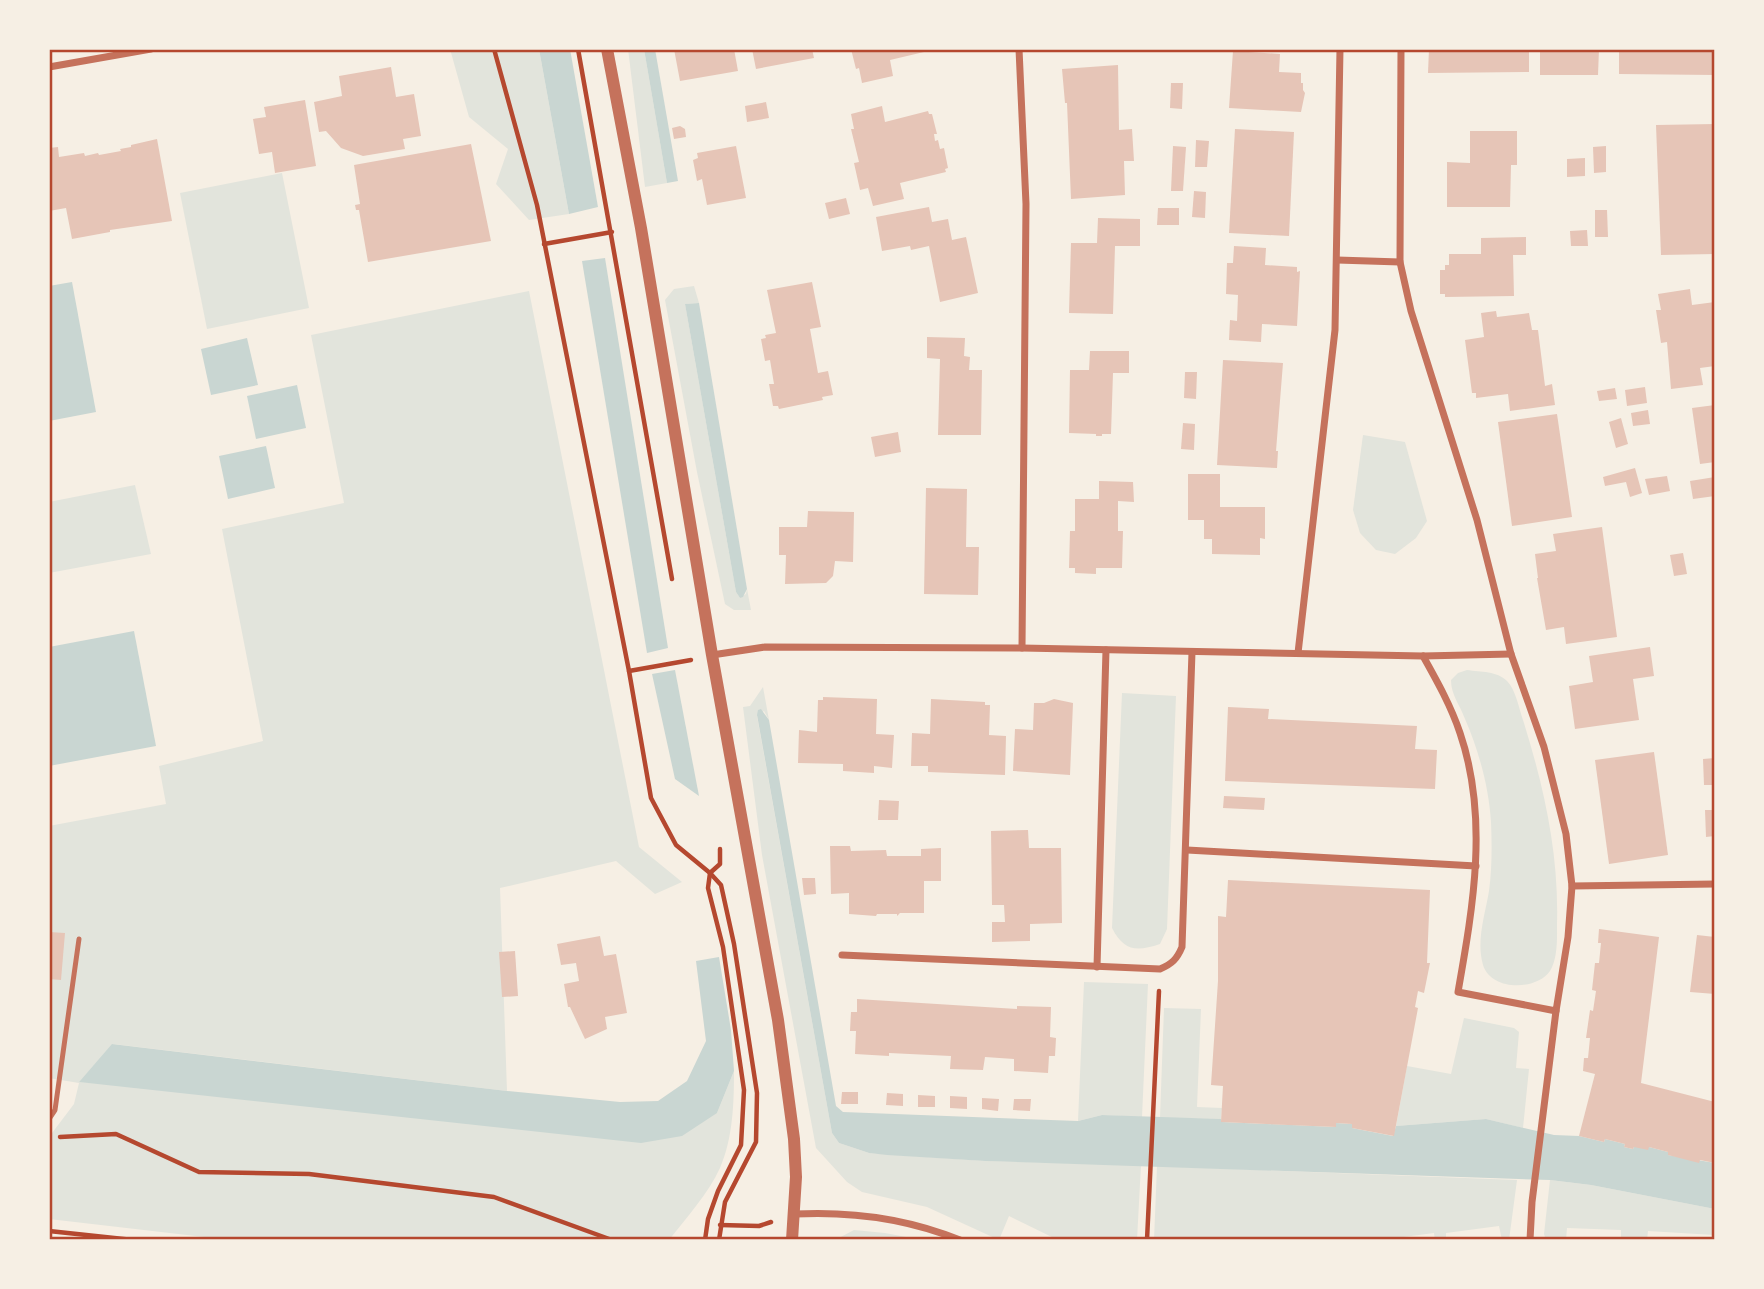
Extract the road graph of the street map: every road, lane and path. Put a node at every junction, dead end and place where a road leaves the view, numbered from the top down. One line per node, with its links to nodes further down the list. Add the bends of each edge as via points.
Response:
1 (151, 49): 8 (street)
2 (494, 49): 11 (path)
3 (578, 49): 10 (path)
4 (607, 49): 9 (street)
5 (1019, 49): 15 (street, via 1026,204)
6 (1340, 49): 12 (street)
7 (1401, 49): 13 (street)
8 (49, 67)
9 (641, 228): 10 (path); 20 (street)
10 (611, 233): 11 (path); 14 (path)
11 (544, 244): 23 (path)
12 (1337, 260): 13 (street); 18 (street, via 1335,330)
13 (1400, 262): 19 (street, via 1477,520)
14 (672, 580)
15 (1022, 648): 16 (street); 20 (street, via 765,647)
16 (1106, 650): 17 (street); 33 (street)
17 (1192, 652): 18 (street); 26 (street)
18 (1298, 653): 21 (street)
19 (1511, 654): 21 (street); 30 (street, via 1544,747 1566,834)
20 (712, 655): 22 (path); 38 (street, via 778,1020 794,1139)
21 (1423, 656): 27 (street, via 1460,733 1471,776)
22 (686, 661): 23 (path); 24 (path)
23 (629, 671): 28 (path, via 651,799 676,845)
24 (688, 674)
25 (720, 841): 28 (path, via 720,864)
26 (1187, 850): 27 (street); 34 (street, via 1182,947 1172,964)
27 (1476, 866): 35 (street, via 1458,992)
28 (710, 873): 39 (path, via 720,885 734,944 757,1093 756,1142 725,1202); 43 (path, via 744,1090 741,1145 718,1191)
29 (1715, 884): 30 (street)
30 (1572, 886): 35 (street)
31 (79, 939): 36 (lane, via 55,1110)
32 (842, 955): 33 (street)
33 (1097, 967): 34 (street)
34 (1160, 969): 47 (path)
35 (1556, 1011): 48 (street)
36 (49, 1119)
37 (49, 1137): 42 (path, via 116,1134 199,1171 309,1174 494,1197)
38 (794, 1214): 39 (path, via 759,1226); 45 (street); 46 (street, via 869,1215)
39 (720, 1225): 44 (path)
40 (49, 1231): 41 (path)
41 (133, 1240)
42 (612, 1240)
43 (705, 1240)
44 (719, 1240)
45 (792, 1240)
46 (960, 1240)
47 (1147, 1240)
48 (1530, 1240)

